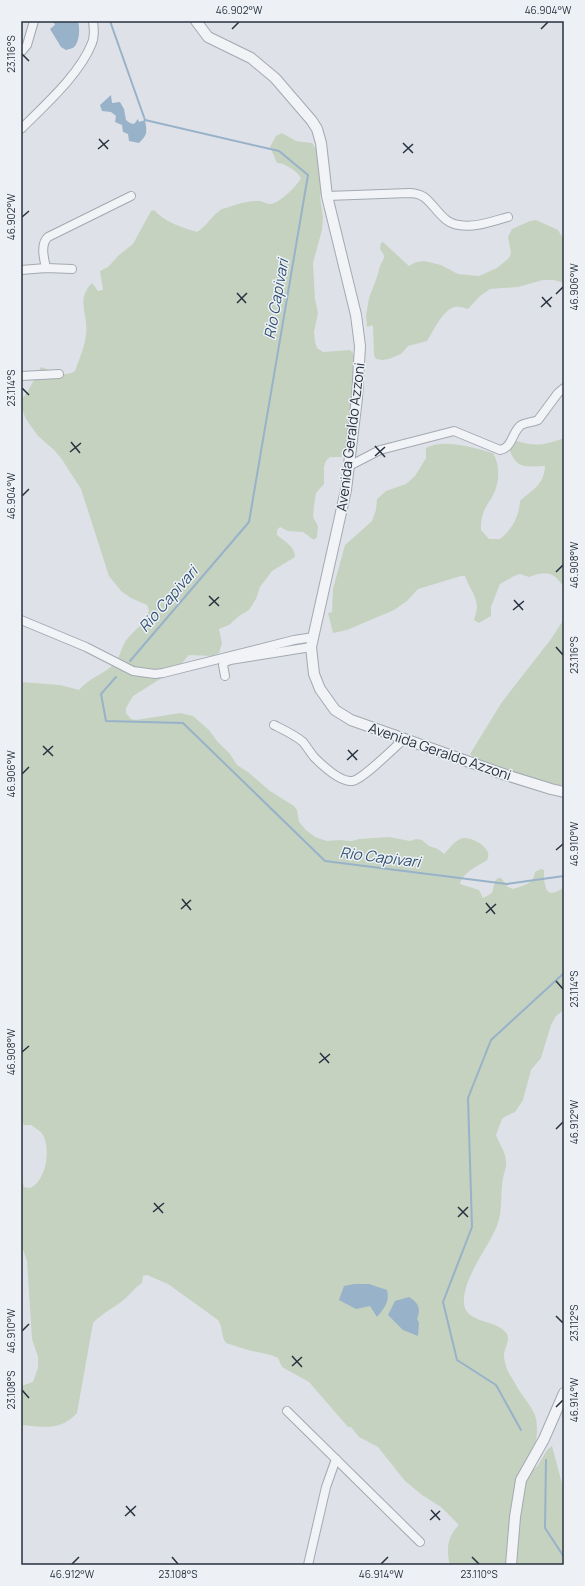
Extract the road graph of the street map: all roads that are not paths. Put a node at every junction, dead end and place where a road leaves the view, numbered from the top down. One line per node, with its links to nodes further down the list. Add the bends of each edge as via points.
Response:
1 (34, 21): 4 (street, via 27,45)
2 (93, 21): 5 (street, via 93,41 84,60)
3 (196, 21): 7 (street, Avenida Geraldo Azzoni, via 208,37 263,66 312,121 321,143)
4 (21, 52)
5 (21, 129)
6 (131, 196): 9 (street, via 44,240)
7 (327, 196): 8 (street, via 417,194 424,197 449,221 459,225 473,225); 15 (street, Avenida Geraldo Azzoni, via 360,338 357,398)
8 (508, 217)
9 (46, 268): 10 (street); 11 (street)
10 (72, 269)
11 (21, 270)
12 (59, 374): 13 (street)
13 (21, 376)
14 (564, 388): 15 (street, via 538,420 519,427 504,449 500,450 454,431 380,450)
15 (349, 466): 17 (street, Avenida Geraldo Azzoni, via 340,521)
16 (21, 620): 17 (street, via 133,671 145,673 163,673)
17 (314, 637): 18 (street, Avenida Geraldo Azzoni)
18 (311, 647): 19 (street, via 230,660 223,665); 21 (street, Avenida Geraldo Azzoni, via 314,674 320,690 335,710 351,720)
19 (225, 676)
20 (274, 724): 21 (street, via 303,742 327,769 352,781 368,771)
21 (404, 739): 22 (street, Avenida Geraldo Azzoni, via 506,775)
22 (564, 792)
23 (564, 1393): 28 (street, via 544,1439 521,1480)
24 (287, 1412): 25 (street)
25 (336, 1459): 26 (street); 27 (street, via 326,1487)
26 (420, 1542)
27 (308, 1565)
28 (511, 1565)

